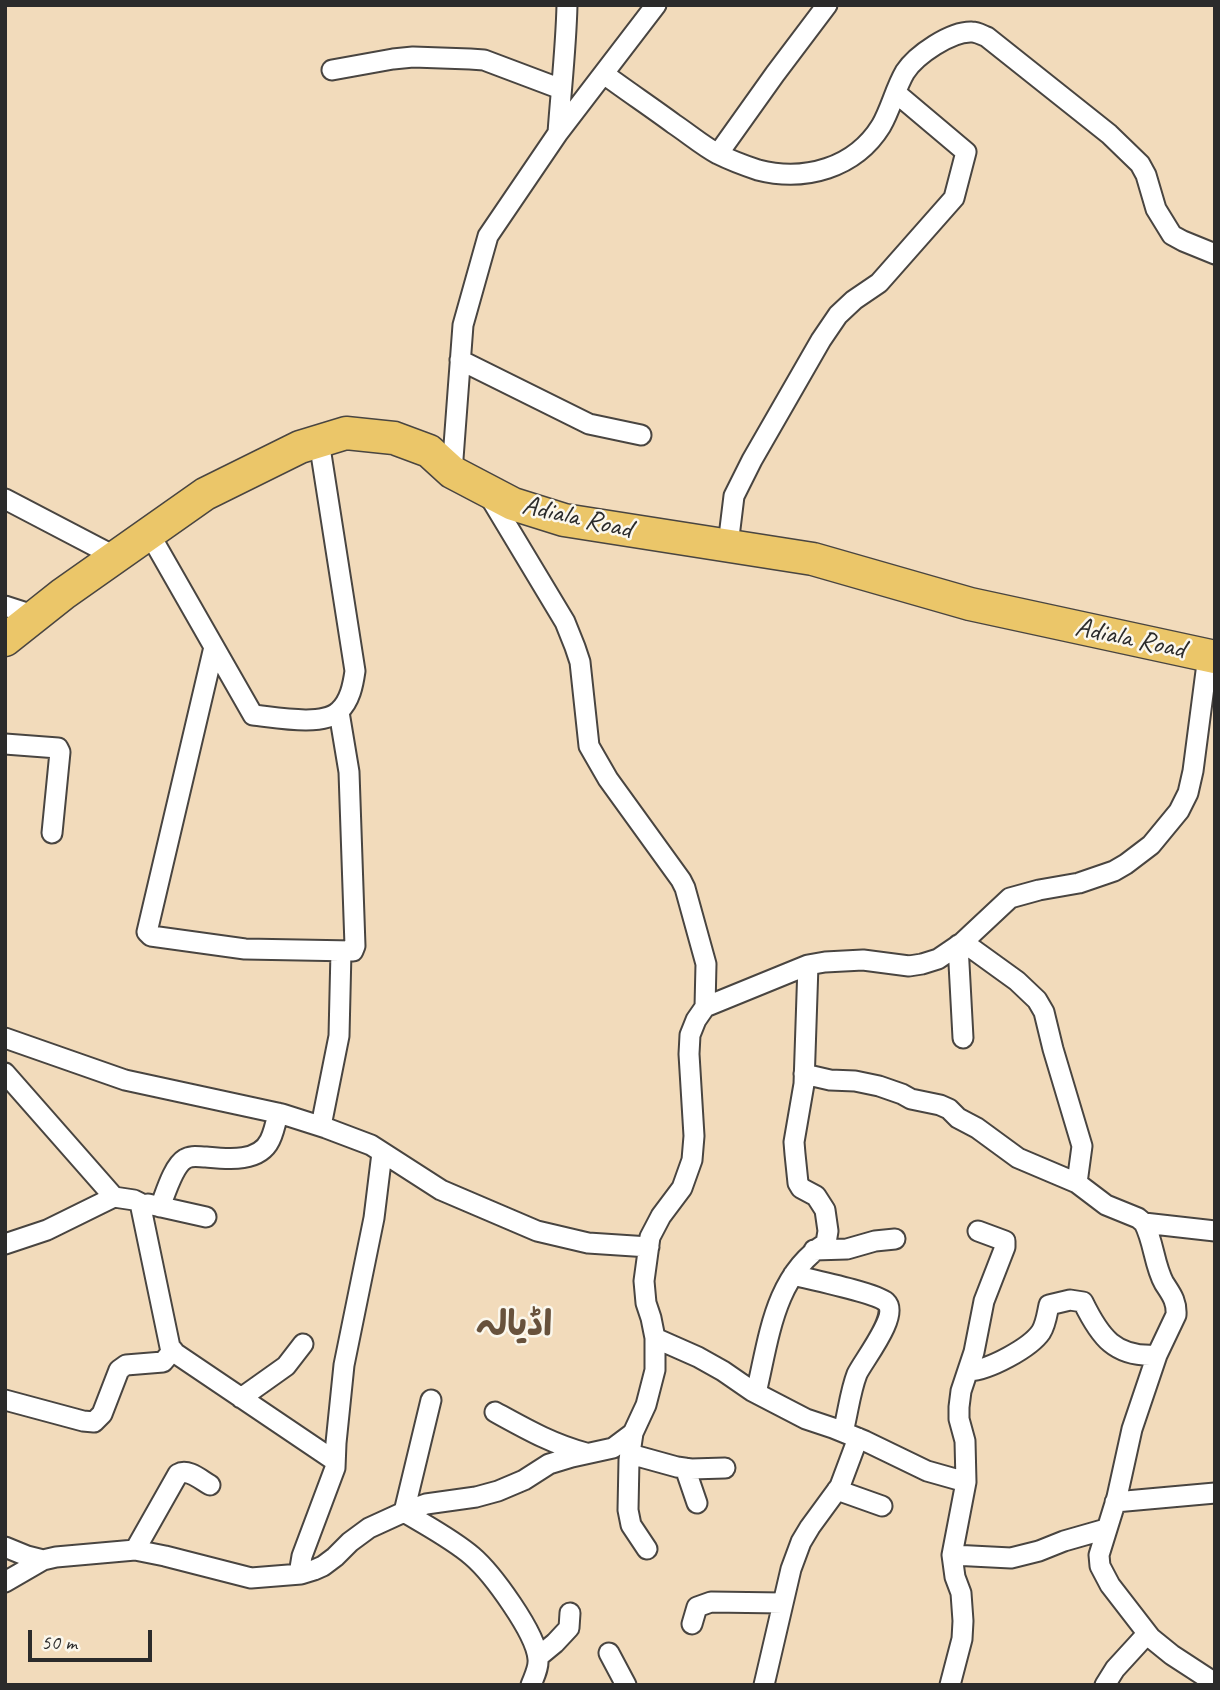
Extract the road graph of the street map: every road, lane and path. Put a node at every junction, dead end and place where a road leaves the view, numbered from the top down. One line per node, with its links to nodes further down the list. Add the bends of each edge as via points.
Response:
1 (567, 5): 6 (street)
2 (656, 5): 5 (street)
3 (827, 5): 9 (street)
4 (332, 70): 6 (street, via 413,57 484,60)
5 (604, 75): 8 (street); 9 (street)
6 (561, 89): 8 (street)
7 (896, 93): 9 (street, via 874,135 848,160 834,166 785,173 759,170); 10 (street, via 905,71 943,40 971,32 987,37 1110,134 1140,164 1156,209 1172,234); 18 (street, via 966,152 954,198 879,283 838,315 821,340 734,496)
8 (558, 133): 11 (street, via 488,236 463,325)
9 (718, 154)
10 (1215, 254)
11 (460, 360): 12 (street, via 589,424); 14 (street)
12 (641, 435)
13 (319, 441): 14 (main road, Adiala Road, via 346,433 394,438 429,452); 17 (main road, Adiala Road, via 205,494); 25 (street, via 355,671 352,692)
14 (452, 472): 15 (main road, Adiala Road)
15 (486, 490): 18 (main road, Adiala Road, via 564,520); 31 (street, via 565,622 580,662 589,746 685,888 706,964)
16 (5, 499): 19 (street)
17 (149, 533): 19 (main road, Adiala Road); 23 (street)
18 (728, 545): 24 (main road, Adiala Road, via 813,558 970,604)
19 (116, 557): 21 (main road, Adiala Road)
20 (5, 606): 21 (street)
21 (36, 615): 22 (main road, Adiala Road)
22 (5, 640)
23 (214, 647): 25 (street, via 253,715 294,720 321,719); 29 (street, via 147,932 245,949)
24 (1211, 656): 28 (street, via 1188,793 1151,845 1126,864 1094,879 1010,898)
25 (339, 712): 29 (street, via 349,772 355,946 353,951)
26 (5, 744): 27 (street, via 58,748)
27 (52, 833)
28 (960, 944): 30 (street, via 938,959 909,966 863,960); 33 (street); 39 (street, via 1017,981 1044,1012 1082,1146)
29 (341, 951): 37 (street, via 339,1036)
30 (808, 965): 31 (street); 35 (street)
31 (705, 1007): 49 (street, via 690,1035 692,1160 682,1188 650,1237)
32 (5, 1038): 36 (street, via 125,1080)
33 (963, 1038)
34 (5, 1073): 40 (street)
35 (804, 1074): 39 (street, via 879,1086 940,1105 1018,1158); 50 (street, via 794,1142 798,1183 816,1196 825,1210 828,1231 826,1243)
36 (278, 1114): 37 (street); 42 (street, via 271,1139 259,1152 243,1158 185,1159 175,1170)
37 (321, 1126): 38 (street)
38 (382, 1153): 49 (street, via 441,1190 537,1231 588,1243); 66 (street, via 374,1218 344,1365)
39 (1077, 1183): 44 (street, via 1106,1205)
40 (114, 1197): 41 (street); 48 (street, via 47,1230)
41 (139, 1203): 42 (street); 54 (street)
42 (160, 1207): 43 (street)
43 (206, 1217)
44 (1144, 1223): 46 (street); 55 (street, via 1163,1282 1177,1308)
45 (978, 1231): 56 (street, via 1005,1241 984,1301)
46 (1215, 1231)
47 (895, 1239): 50 (street)
48 (5, 1244)
49 (649, 1247): 52 (street, via 644,1281)
50 (814, 1250): 51 (street)
51 (793, 1275): 57 (street, via 781,1294); 63 (street, via 861,1292 888,1305 888,1318 858,1374)
52 (655, 1338): 57 (street, via 698,1357); 62 (street, via 652,1386)
53 (303, 1344): 58 (street, via 286,1366)
54 (173, 1350): 58 (street); 59 (street, via 163,1362 126,1365 119,1370 102,1414 94,1422)
55 (1157, 1355): 56 (street, via 1129,1353 1113,1345 1096,1327 1083,1302 1070,1300 1049,1305 1041,1332 1027,1346); 73 (street, via 1128,1443)
56 (969, 1371): 69 (street, via 959,1407)
57 (756, 1393): 63 (street, via 812,1422)
58 (242, 1398): 66 (street)
59 (5, 1399)
60 (431, 1400): 76 (street)
61 (495, 1412): 64 (street, via 564,1447)
62 (633, 1433): 64 (street, via 613,1448); 65 (street)
63 (851, 1435): 69 (street, via 927,1471); 71 (street, via 846,1474)
64 (590, 1454): 76 (street, via 549,1464 498,1491)
65 (630, 1454): 67 (street); 79 (street, via 628,1510 631,1525)
66 (335, 1461): 83 (street, via 302,1556)
67 (685, 1468): 68 (street); 74 (street)
68 (725, 1468)
69 (966, 1482): 81 (street)
70 (210, 1485): 80 (street, via 187,1472 177,1474)
71 (837, 1490): 75 (street); 85 (street, via 801,1542)
72 (1215, 1493): 73 (street)
73 (1115, 1502): 77 (street)
74 (697, 1503)
75 (882, 1506)
76 (404, 1512): 83 (street, via 369,1528 323,1566); 90 (street, via 474,1558 511,1602)
77 (1106, 1529): 81 (street, via 1011,1558); 88 (street, via 1100,1566)
78 (5, 1546): 82 (street)
79 (647, 1549)
80 (135, 1550): 82 (street); 83 (street, via 251,1578)
81 (952, 1555): 95 (street, via 963,1607 962,1639)
82 (43, 1560): 84 (street)
83 (301, 1574)
84 (5, 1582)
85 (783, 1603): 87 (street, via 711,1602 697,1607); 94 (street)
86 (570, 1613): 90 (street, via 569,1628)
87 (692, 1624)
88 (1147, 1634): 91 (street); 96 (street)
89 (609, 1653): 93 (street)
90 (538, 1657): 92 (street)
91 (1215, 1683)
92 (531, 1685)
93 (626, 1685)
94 (764, 1685)
95 (950, 1685)
96 (1105, 1685)

